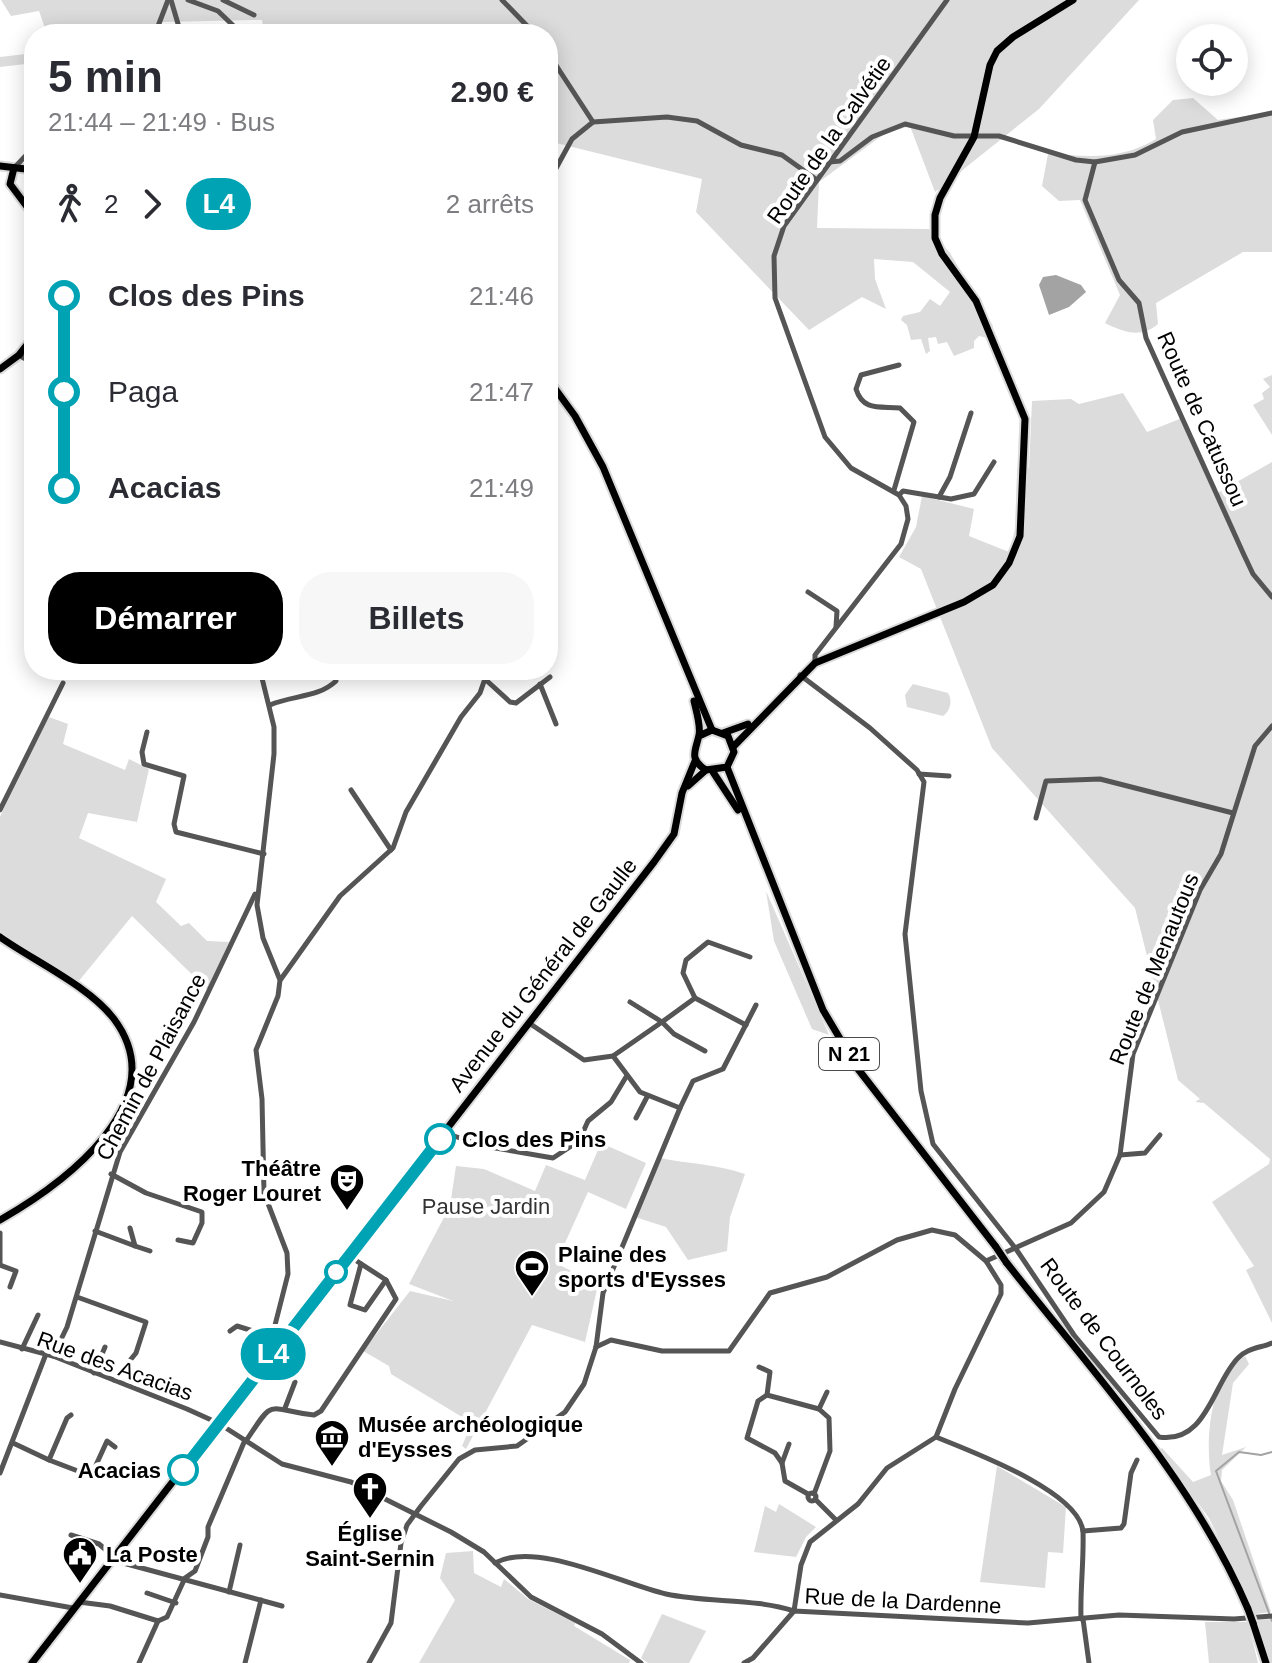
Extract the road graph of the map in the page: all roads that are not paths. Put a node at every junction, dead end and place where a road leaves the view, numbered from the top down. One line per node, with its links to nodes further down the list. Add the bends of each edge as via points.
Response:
1 (170, 0): 8 (street); 9 (street)
2 (188, 0): 10 (street, via 218,11)
3 (223, 0): 7 (street)
4 (502, 0): 11 (street)
5 (947, 0): 17 (street, Route de la Calvétie)
6 (1073, 0): 15 (main road, via 997,51)
7 (254, 15)
8 (159, 24)
9 (178, 24)
10 (232, 24)
11 (525, 24)
12 (558, 68): 14 (street)
13 (1272, 113): 18 (street, via 1182,132 1135,155)
14 (593, 122): 19 (street, via 572,139); 24 (street, via 667,117 697,121 741,145 782,155)
15 (974, 137): 17 (street, via 905,124 872,137 840,161); 18 (street, via 999,136); 41 (main road, via 940,198 935,238 976,301 1025,419 1020,536 993,585)
16 (24, 159): 21 (street)
17 (829, 162): 24 (street, Route de la Calvétie)
18 (1095, 162): 39 (street, Route de Catussou, via 1085,200 1119,280 1139,303 1146,338 1244,555)
19 (558, 165)
20 (0, 166): 21 (main road)
21 (17, 168): 22 (main road); 25 (main road); 26 (main road)
22 (24, 169)
23 (0, 173): 25 (main road)
24 (817, 180): 36 (street, Route de la Calvétie, via 784,226 774,256 775,298 832,449 851,468)
25 (10, 184): 26 (main road)
26 (15, 192): 27 (main road)
27 (24, 203)
28 (24, 349): 29 (main road)
29 (19, 355): 30 (street); 32 (main road)
30 (24, 358)
31 (899, 365): 36 (street, via 861,375 856,389 863,402 900,408 914,422)
32 (0, 369)
33 (558, 393): 49 (main road, via 603,467)
34 (971, 413): 37 (street)
35 (994, 462): 37 (street, via 974,494)
36 (896, 493): 37 (street); 40 (street, via 906,506 906,533)
37 (939, 497)
38 (808, 592): 40 (street, via 838,612)
39 (1272, 597)
40 (836, 628): 41 (street, via 815,655)
41 (815, 663): 42 (main road)
42 (800, 674): 51 (main road); 62 (street)
43 (264, 680): 50 (street)
44 (486, 680): 48 (street, via 516,703); 70 (street, via 412,801)
45 (546, 680): 48 (street)
46 (336, 681): 50 (street, via 324,692)
47 (63, 683): 66 (street)
48 (540, 684): 52 (street)
49 (692, 686): 54 (main road); 57 (main road)
50 (270, 705): 71 (street, via 274,754)
51 (773, 707): 56 (main road, via 736,731); 58 (main road)
52 (556, 724)
53 (1272, 726): 67 (street, Route de Menautous, via 1255,746)
54 (712, 730): 56 (main road); 57 (main road)
55 (147, 732): 71 (street, via 144,764 184,776 176,832)
56 (723, 733): 58 (main road)
57 (699, 736): 59 (main road, via 693,748)
58 (734, 746): 60 (main road)
59 (695, 761): 61 (main road); 65 (main road, Avenue du Général de Gaulle)
60 (727, 767): 61 (main road); 69 (main road, N 21)
61 (710, 771): 65 (main road); 69 (main road, N 21)
62 (919, 774): 63 (street); 102 (street, via 924,798 905,934 927,1127 933,1144)
63 (949, 776)
64 (351, 790): 70 (street)
65 (682, 793): 81 (main road, Avenue du Général de Gaulle, via 674,834)
66 (0, 810)
67 (1233, 813): 68 (street, via 1091,778 1046,781); 94 (street, Route de Menautous, via 1221,854 1200,890 1133,1054)
68 (1036, 818)
69 (750, 833): 167 (main road, N 21, bridge, via 830,1022 858,1069 1188,1495 1248,1609)
70 (391, 850): 75 (street, via 340,896)
71 (264, 854): 72 (street)
72 (258, 888): 75 (street, via 263,938); 91 (street, Chemin de Plaisance, via 194,1022)
73 (0, 937): 90 (main road, via 88,994 114,1018 128,1046 131,1076)
74 (750, 957): 76 (street, via 708,942 684,965 684,979)
75 (280, 980): 113 (street, via 256,1050 264,1193 288,1264)
76 (695, 998): 80 (street); 82 (street)
77 (630, 1002): 79 (street)
78 (756, 1005): 82 (street)
79 (651, 1016): 80 (street); 83 (street)
80 (662, 1022): 83 (street); 84 (street)
81 (529, 1023): 85 (street, via 579,1059); 92 (main road, Avenue du Général de Gaulle)
82 (746, 1025): 88 (street, via 723,1069 693,1081)
83 (652, 1028): 85 (street)
84 (705, 1051)
85 (613, 1056): 86 (street)
86 (626, 1077): 87 (street); 92 (street, via 611,1102 588,1121 579,1141 553,1158)
87 (647, 1097): 88 (street); 89 (street)
88 (680, 1108): 117 (street, via 603,1293)
89 (636, 1118)
90 (115, 1124): 91 (street); 96 (main road, via 78,1165)
91 (131, 1130): 95 (street, Chemin de Plaisance)
92 (445, 1133): 104 (main road, Avenue du Général de Gaulle)
93 (1160, 1135): 94 (street, via 1145,1153)
94 (1120, 1155): 102 (street, Route de Menautous, via 1104,1192 1089,1208 1046,1237)
95 (111, 1174): 98 (street, Chemin de Plaisance); 100 (street, via 146,1193 202,1212 193,1243)
96 (0, 1220)
97 (130, 1228): 101 (street)
98 (95, 1231): 101 (street); 110 (street, Chemin de Plaisance)
99 (0, 1233): 106 (street)
100 (178, 1240)
101 (135, 1246): 103 (street)
102 (1016, 1249): 105 (street, Route de Menautous); 115 (street, Route de Cournoles, via 1074,1335 1159,1437 1187,1431 1212,1403 1223,1374 1237,1358)
103 (150, 1251)
104 (349, 1256): 107 (street); 119 (main road, Avenue du Général de Gaulle)
105 (986, 1261): 117 (street, via 955,1235 915,1234 836,1274 770,1293 729,1351 662,1351 611,1340); 131 (street, via 1001,1294)
106 (0, 1264): 109 (street, via 16,1271)
107 (361, 1264): 108 (street); 108 (street, via 350,1305 365,1310)
108 (386, 1280): 127 (street, via 396,1299 321,1411 314,1415)
109 (10, 1287)
110 (77, 1297): 120 (street, Chemin de Plaisance); 123 (street, via 146,1322 136,1353)
111 (38, 1315): 118 (street)
112 (230, 1331): 113 (street, via 237,1326)
113 (274, 1337): 119 (street)
114 (0, 1342): 118 (street, Rue des Acacias)
115 (1272, 1343)
116 (105, 1347): 122 (street)
117 (596, 1347): 141 (street, via 584,1384 565,1412 517,1446 475,1450 459,1459)
118 (22, 1349): 120 (street, Rue des Acacias)
119 (274, 1352): 130 (main road, Avenue du Général de Gaulle)
120 (50, 1355): 122 (street, Rue des Acacias); 133 (street, Chemin de Plaisance)
121 (759, 1367): 126 (street, via 770,1372)
122 (94, 1373): 123 (street, Rue des Acacias)
123 (114, 1380): 130 (street, Rue des Acacias)
124 (295, 1382): 127 (street)
125 (827, 1392): 128 (street)
126 (767, 1395): 128 (street); 138 (street, via 758,1401 747,1438 775,1453)
127 (285, 1408): 132 (street, via 265,1411)
128 (819, 1409): 140 (street, via 829,1418 831,1440)
129 (71, 1415): 136 (street)
130 (218, 1423): 132 (street, Rue des Acacias); 146 (main road, Avenue du Général de Gaulle)
131 (936, 1437): 142 (street, via 887,1468 858,1504); 143 (street, via 1058,1496)
132 (245, 1440): 141 (street, Rue des Acacias, via 282,1464 351,1482); 148 (street, via 195,1571)
133 (13, 1443): 136 (street); 139 (street, Chemin de Plaisance)
134 (789, 1444): 138 (street)
135 (115, 1447): 136 (street, via 107,1441 91,1476)
136 (49, 1460)
137 (1137, 1460): 143 (street, via 1121,1528)
138 (782, 1463): 140 (street, via 785,1481)
139 (0, 1473)
140 (812, 1496): 142 (street)
141 (415, 1514): 147 (street, Rue des Acacias, via 478,1546); 163 (street, via 401,1543 391,1623)
142 (836, 1520): 156 (street, via 805,1552)
143 (1083, 1531): 158 (street)
144 (71, 1535): 146 (street, via 99,1544)
145 (240, 1545): 149 (street)
146 (113, 1558): 148 (street); 154 (main road, Avenue du Général de Gaulle)
147 (495, 1563): 156 (street, via 509,1556 538,1556 665,1594); 164 (street, Rue des Acacias, via 531,1597 602,1634)
148 (184, 1580): 149 (street); 153 (street)
149 (229, 1592): 152 (street)
150 (147, 1593): 153 (street)
151 (0, 1595): 154 (street)
152 (261, 1600): 155 (street); 162 (street)
153 (176, 1603): 159 (street)
154 (76, 1605): 159 (street, via 110,1606); 160 (main road, Avenue du Général de Gaulle)
155 (282, 1606)
156 (794, 1611): 158 (street, Rue de la Dardenne, via 1028,1623); 165 (street, Rue de la Dardenne)
157 (1272, 1616): 158 (street, Rue de la Dardenne)
158 (1082, 1619): 166 (street)
159 (158, 1621): 161 (street)
160 (32, 1663)
161 (139, 1663)
162 (245, 1663)
163 (369, 1663)
164 (641, 1663)
165 (744, 1663)
166 (1089, 1663)
167 (1266, 1663)

